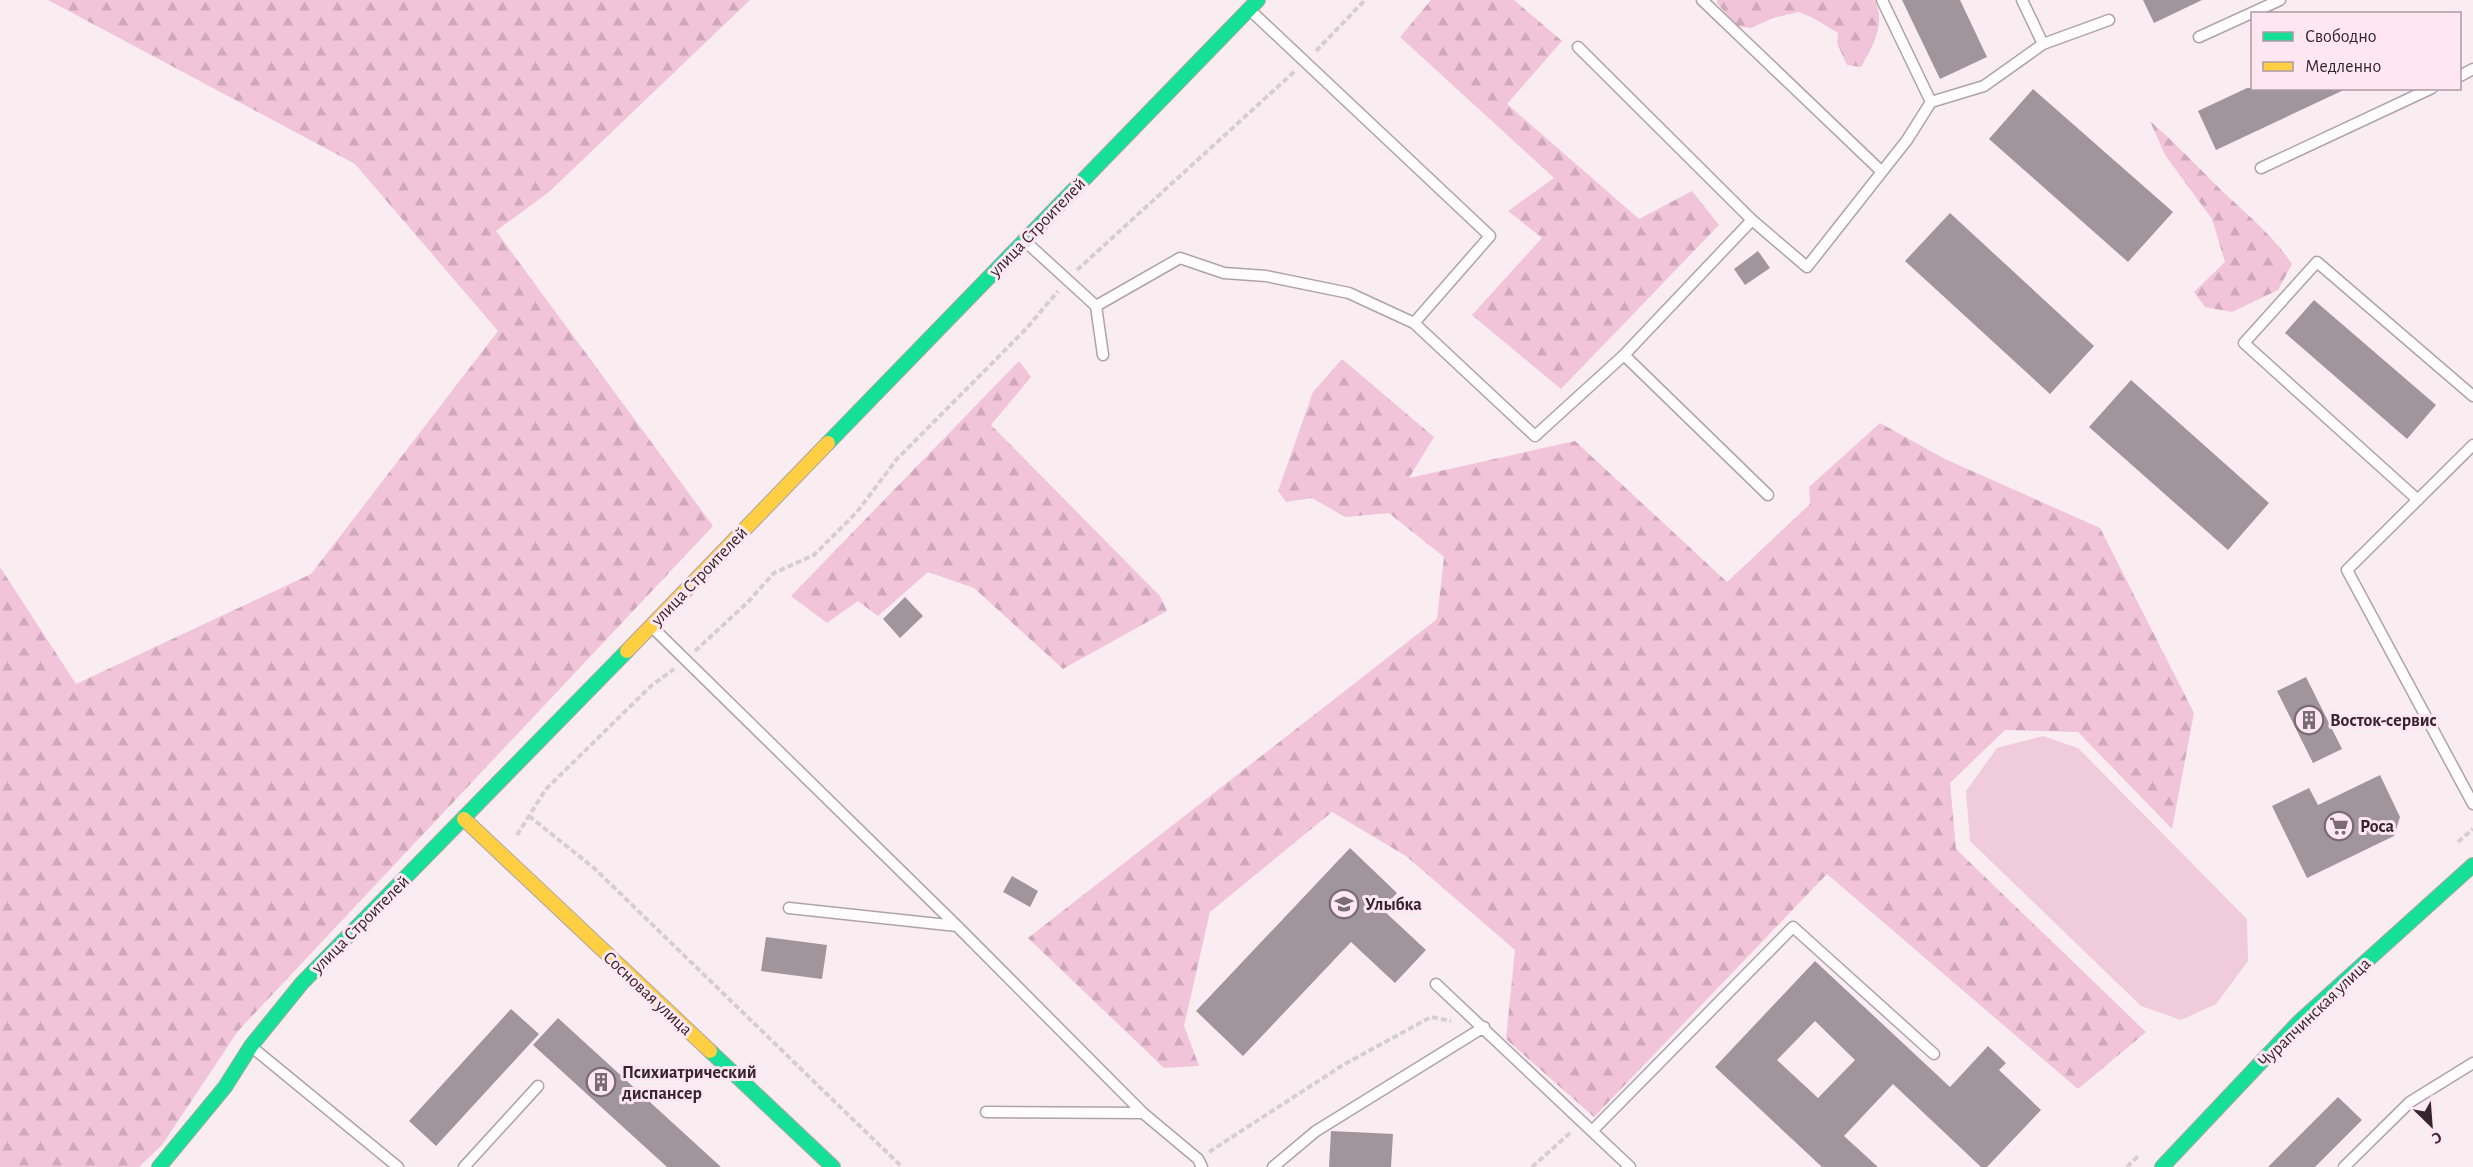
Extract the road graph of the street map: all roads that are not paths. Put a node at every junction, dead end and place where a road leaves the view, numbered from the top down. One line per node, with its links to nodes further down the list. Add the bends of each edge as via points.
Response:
1 (1702, 0): 15 (lane)
2 (1882, 0): 13 (lane)
3 (2022, 0): 10 (lane)
4 (2280, 0): 6 (lane)
5 (1253, 4): 17 (street, улица Строителей); 19 (lane, via 1305,62 1490,236)
6 (2254, 12)
7 (2251, 14): 9 (lane)
8 (2109, 20): 10 (lane)
9 (2199, 38)
10 (2043, 44): 13 (lane, via 1984,86)
11 (1578, 47): 16 (lane)
12 (2428, 90): 14 (lane)
13 (1930, 102): 15 (lane, via 1907,140)
14 (2261, 168)
15 (1881, 171): 16 (lane, via 1807,267)
16 (1752, 220): 21 (lane)
17 (1024, 240): 18 (lane); 26 (street, улица Строителей)
18 (1096, 306): 19 (lane, via 1180,258 1224,273 1266,276 1348,293); 20 (lane)
19 (1414, 322): 21 (lane, via 1535,436)
20 (1103, 355)
21 (1624, 355): 24 (lane)
22 (2473, 396): 25 (lane, via 2316,262 2244,343)
23 (2473, 445): 25 (lane)
24 (1768, 495)
25 (2418, 500): 27 (lane, via 2347,570)
26 (651, 626): 28 (street, улица Строителей); 31 (lane)
27 (2473, 804)
28 (464, 819): 34 (street, улица Строителей, via 302,982); 47 (street, Сосновая улица)
29 (2473, 864): 50 (street, Чурапчинская улица, via 2299,1022)
30 (789, 908): 31 (lane)
31 (957, 926): 40 (lane)
32 (1436, 984): 33 (lane)
33 (1484, 1028): 41 (lane); 48 (lane, via 1316,1131)
34 (251, 1046): 38 (street, улица Строителей); 45 (lane)
35 (1934, 1054): 41 (lane, via 1792,927)
36 (2473, 1063): 51 (lane, via 2410,1102)
37 (538, 1086): 46 (lane)
38 (225, 1087): 42 (lane); 44 (street, улица Строителей)
39 (986, 1112): 40 (lane)
40 (1143, 1113): 43 (lane)
41 (1592, 1131): 49 (lane)
42 (191, 1147)
43 (1200, 1163)
44 (159, 1167)
45 (398, 1167)
46 (464, 1167)
47 (833, 1167)
48 (1273, 1167)
49 (1630, 1167)
50 (2162, 1167)
51 (2344, 1167)

